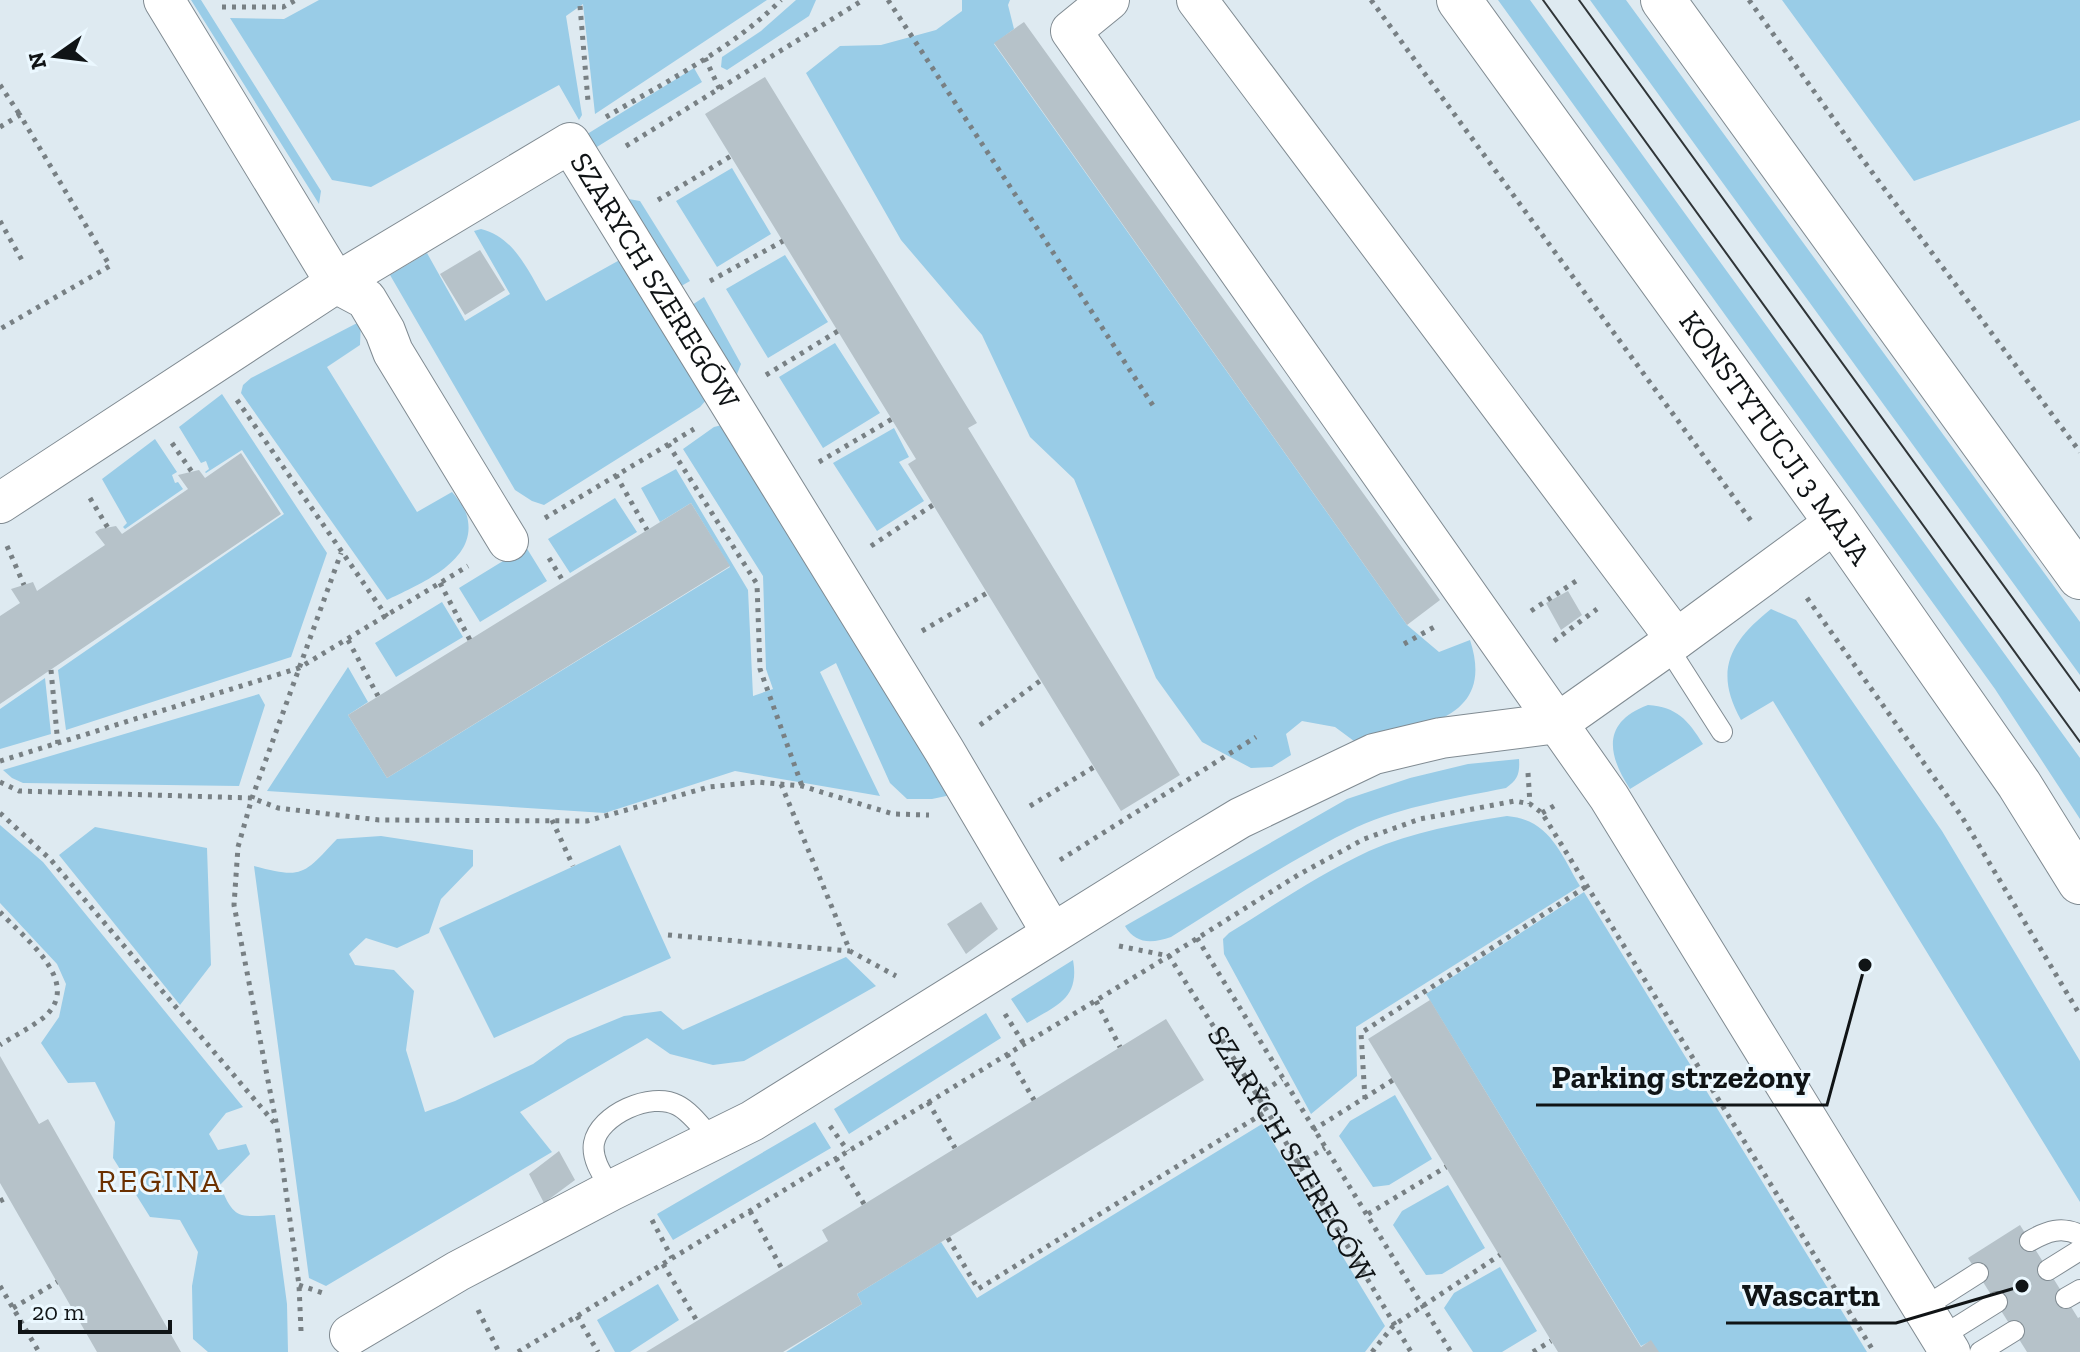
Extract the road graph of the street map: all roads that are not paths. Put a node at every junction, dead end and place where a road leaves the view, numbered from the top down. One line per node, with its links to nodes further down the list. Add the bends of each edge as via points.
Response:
1 (164, 0): 6 (street)
2 (1109, 0): 12 (street, via 1071,31)
3 (1197, 0): 11 (street, via 1623,569)
4 (1459, 0): 8 (street, KONSTYTUCJI 3 MAJA)
5 (1663, 0): 10 (street)
6 (336, 283): 7 (street, SZARYCH SZEREGÓW); 9 (street, via 366,299); 15 (street, SZARYCH SZEREGÓW, via 582,146 669,305)
7 (0, 503)
8 (1836, 522): 11 (street); 14 (street, KONSTYTUCJI 3 MAJA, via 2019,784)
9 (508, 541)
10 (2080, 577)
11 (1672, 643): 12 (street); 13 (lane)
12 (1558, 723): 15 (street, via 1441,738 1374,754 1240,818); 25 (street, via 1609,797)
13 (1722, 732)
14 (2080, 882)
15 (1052, 933): 16 (street, via 752,1121)
16 (713, 1140): 17 (street); 17 (lane, via 677,1105 643,1100 626,1108 594,1143 596,1163)
17 (612, 1190): 26 (street)
18 (2080, 1235): 19 (lane, via 2061,1229)
19 (2030, 1241)
20 (2080, 1250): 21 (lane)
21 (2048, 1270)
22 (1978, 1273): 25 (lane)
23 (1997, 1302): 25 (lane)
24 (2014, 1331): 27 (lane)
25 (1938, 1332)
26 (350, 1335)
27 (1980, 1352)

